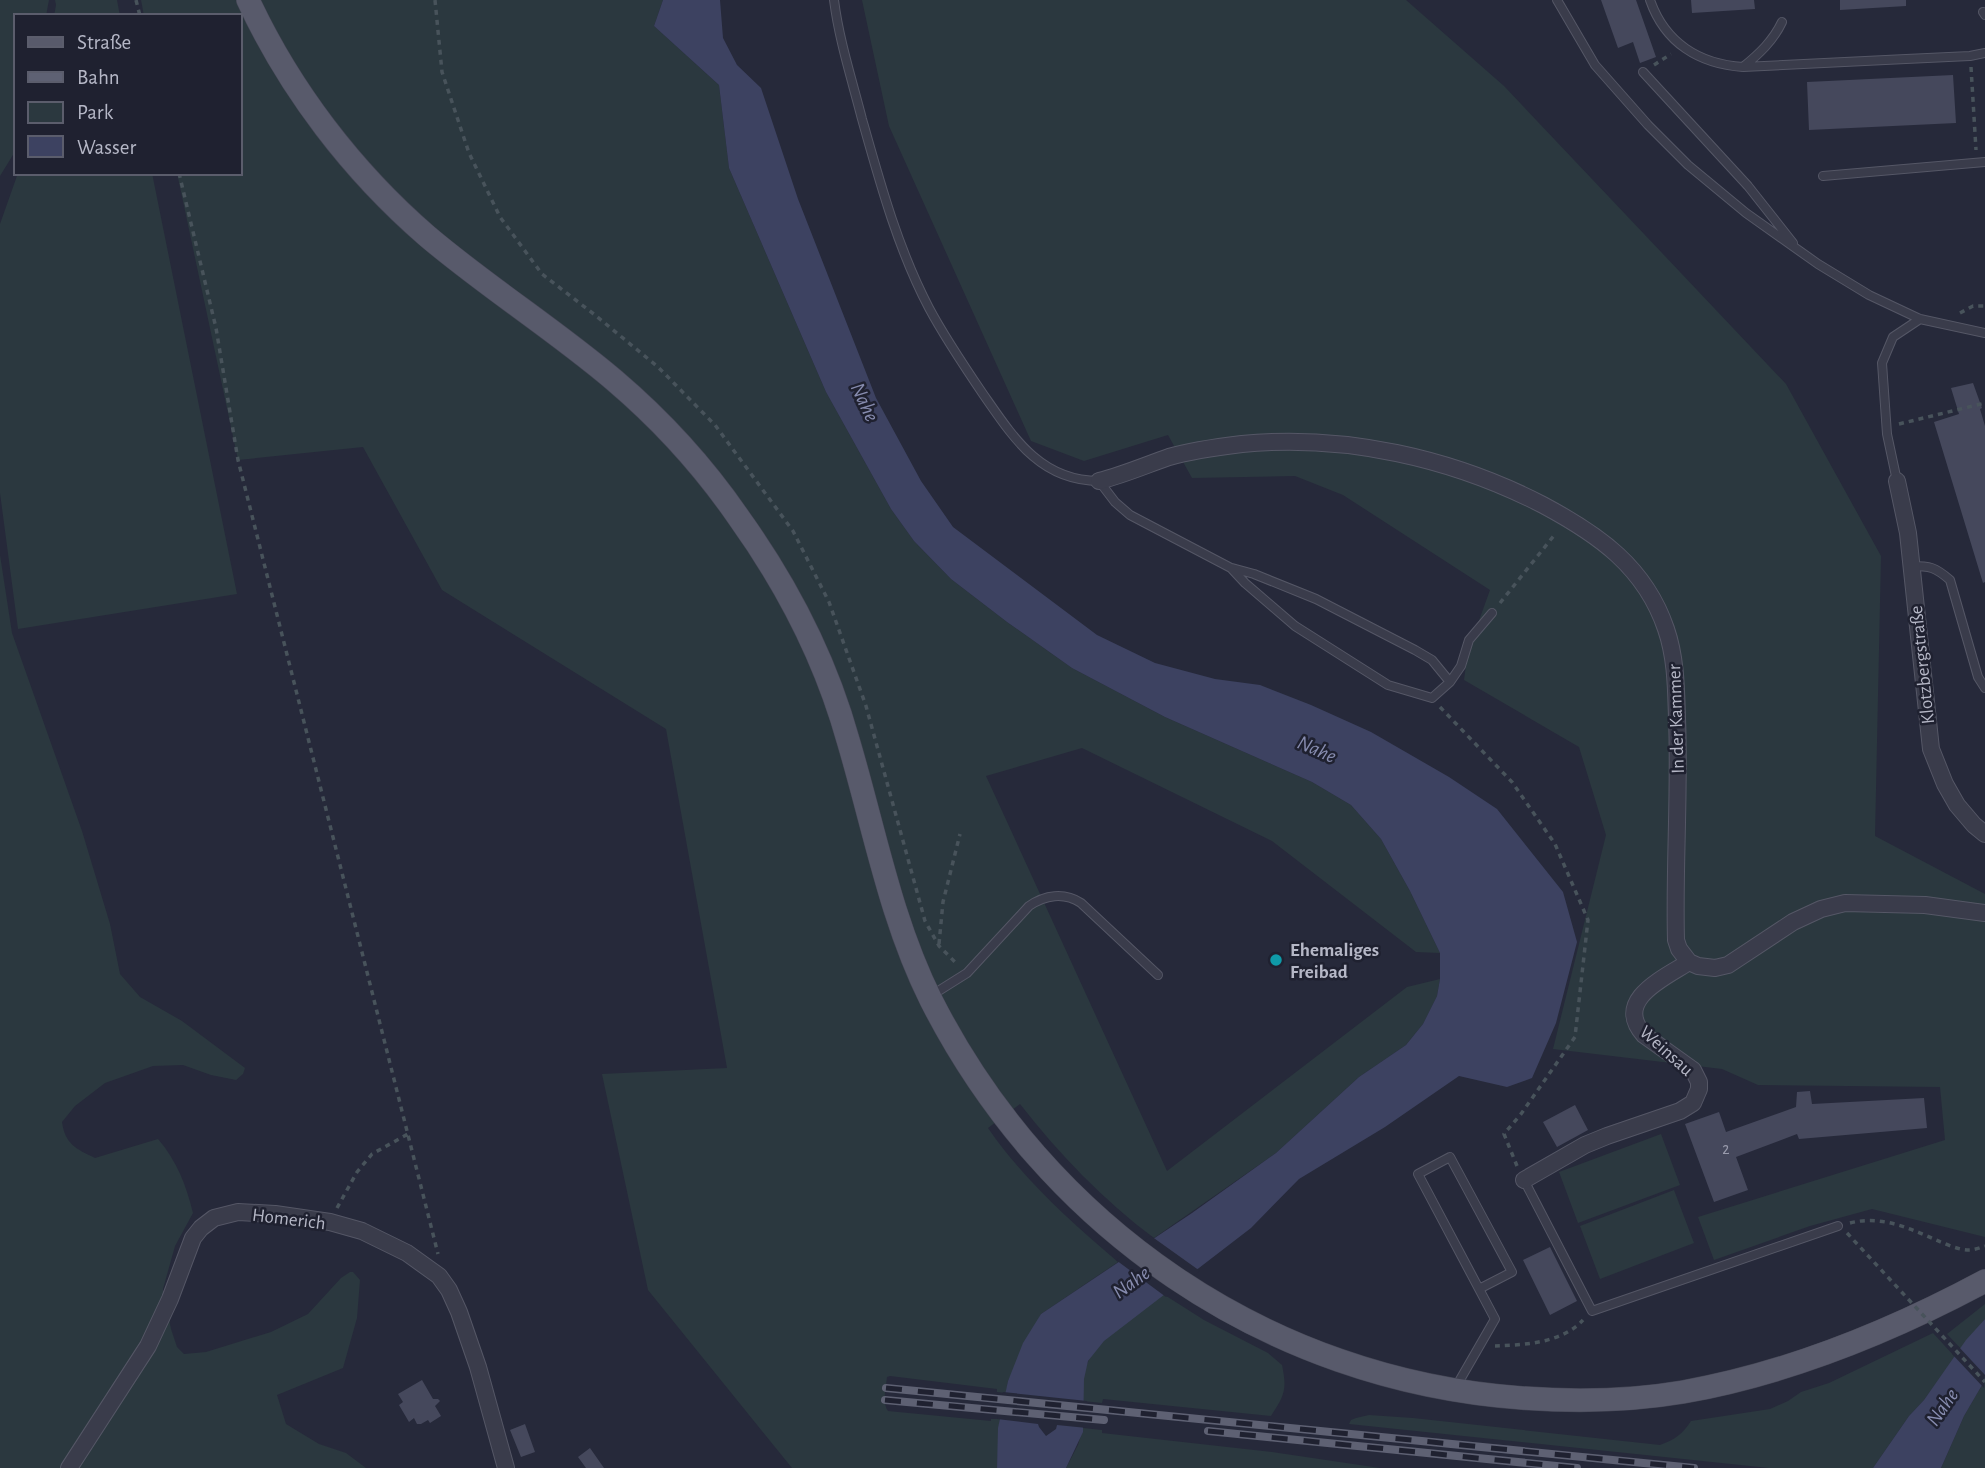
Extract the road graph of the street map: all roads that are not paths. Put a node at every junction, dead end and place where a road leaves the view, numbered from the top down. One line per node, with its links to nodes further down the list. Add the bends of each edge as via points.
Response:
1 (248, 0): 25 (main road, via 290,77 363,173 453,258 650,413 737,514 788,596 819,658 848,736 894,906)
2 (834, 0): 14 (lane, via 882,190 928,307 953,351 1032,457 1058,473)
3 (1557, 0): 11 (lane, via 1595,65 1648,125 1688,165)
4 (1650, 0): 7 (lane, via 1668,34 1682,47 1725,66)
5 (1782, 22): 7 (lane, via 1760,54)
6 (1985, 53): 7 (lane)
7 (1743, 67)
8 (1643, 72): 11 (lane, via 1748,186)
9 (1981, 163): 10 (lane)
10 (1823, 176)
11 (1799, 251): 12 (lane, via 1869,295)
12 (1920, 319): 13 (lane); 15 (lane, via 1893,337 1881,363 1886,427)
13 (1985, 333)
14 (1099, 481): 17 (lane, via 1130,515); 23 (street, In der Kammer, via 1169,457 1244,444 1359,447 1434,462 1503,486 1604,541 1635,572 1657,608 1671,647 1678,749 1676,940)
15 (1897, 481): 16 (street, Klotzbergstraße)
16 (1911, 566): 20 (lane, via 1931,566 1950,580); 21 (street, Klotzbergstraße, via 1931,749 1957,805)
17 (1231, 568): 19 (lane, via 1316,599 1415,650 1432,660); 19 (lane, via 1295,625 1388,685 1432,698)
18 (1492, 613): 19 (lane, via 1469,640)
19 (1450, 682)
20 (1985, 688)
21 (1985, 834)
22 (1985, 913): 23 (street, via 1925,905 1845,903 1793,922 1728,965 1708,968)
23 (1689, 962): 26 (street, Weinsau, via 1646,990 1636,1002 1634,1016 1644,1035 1693,1070 1699,1089 1693,1103 1585,1145)
24 (1158, 975): 25 (lane, via 1073,897 1050,897 1029,906 964,976)
25 (930, 997): 30 (main road, via 976,1078 1033,1152 1073,1196 1132,1247 1201,1296 1276,1335 1349,1364)
26 (1524, 1180): 27 (lane, via 1592,1311)
27 (1838, 1226)
28 (1985, 1281): 30 (main road, via 1906,1321 1832,1351 1766,1374 1679,1393 1553,1401)
29 (1479, 1289): 29 (lane, via 1418,1174 1450,1157 1512,1272); 30 (lane, via 1495,1319)
30 (1454, 1391)
31 (69, 1468): 32 (street, Homerich, via 148,1346 193,1238 214,1218 238,1212 275,1214 362,1231 407,1253 439,1276 459,1312)
32 (506, 1468)

